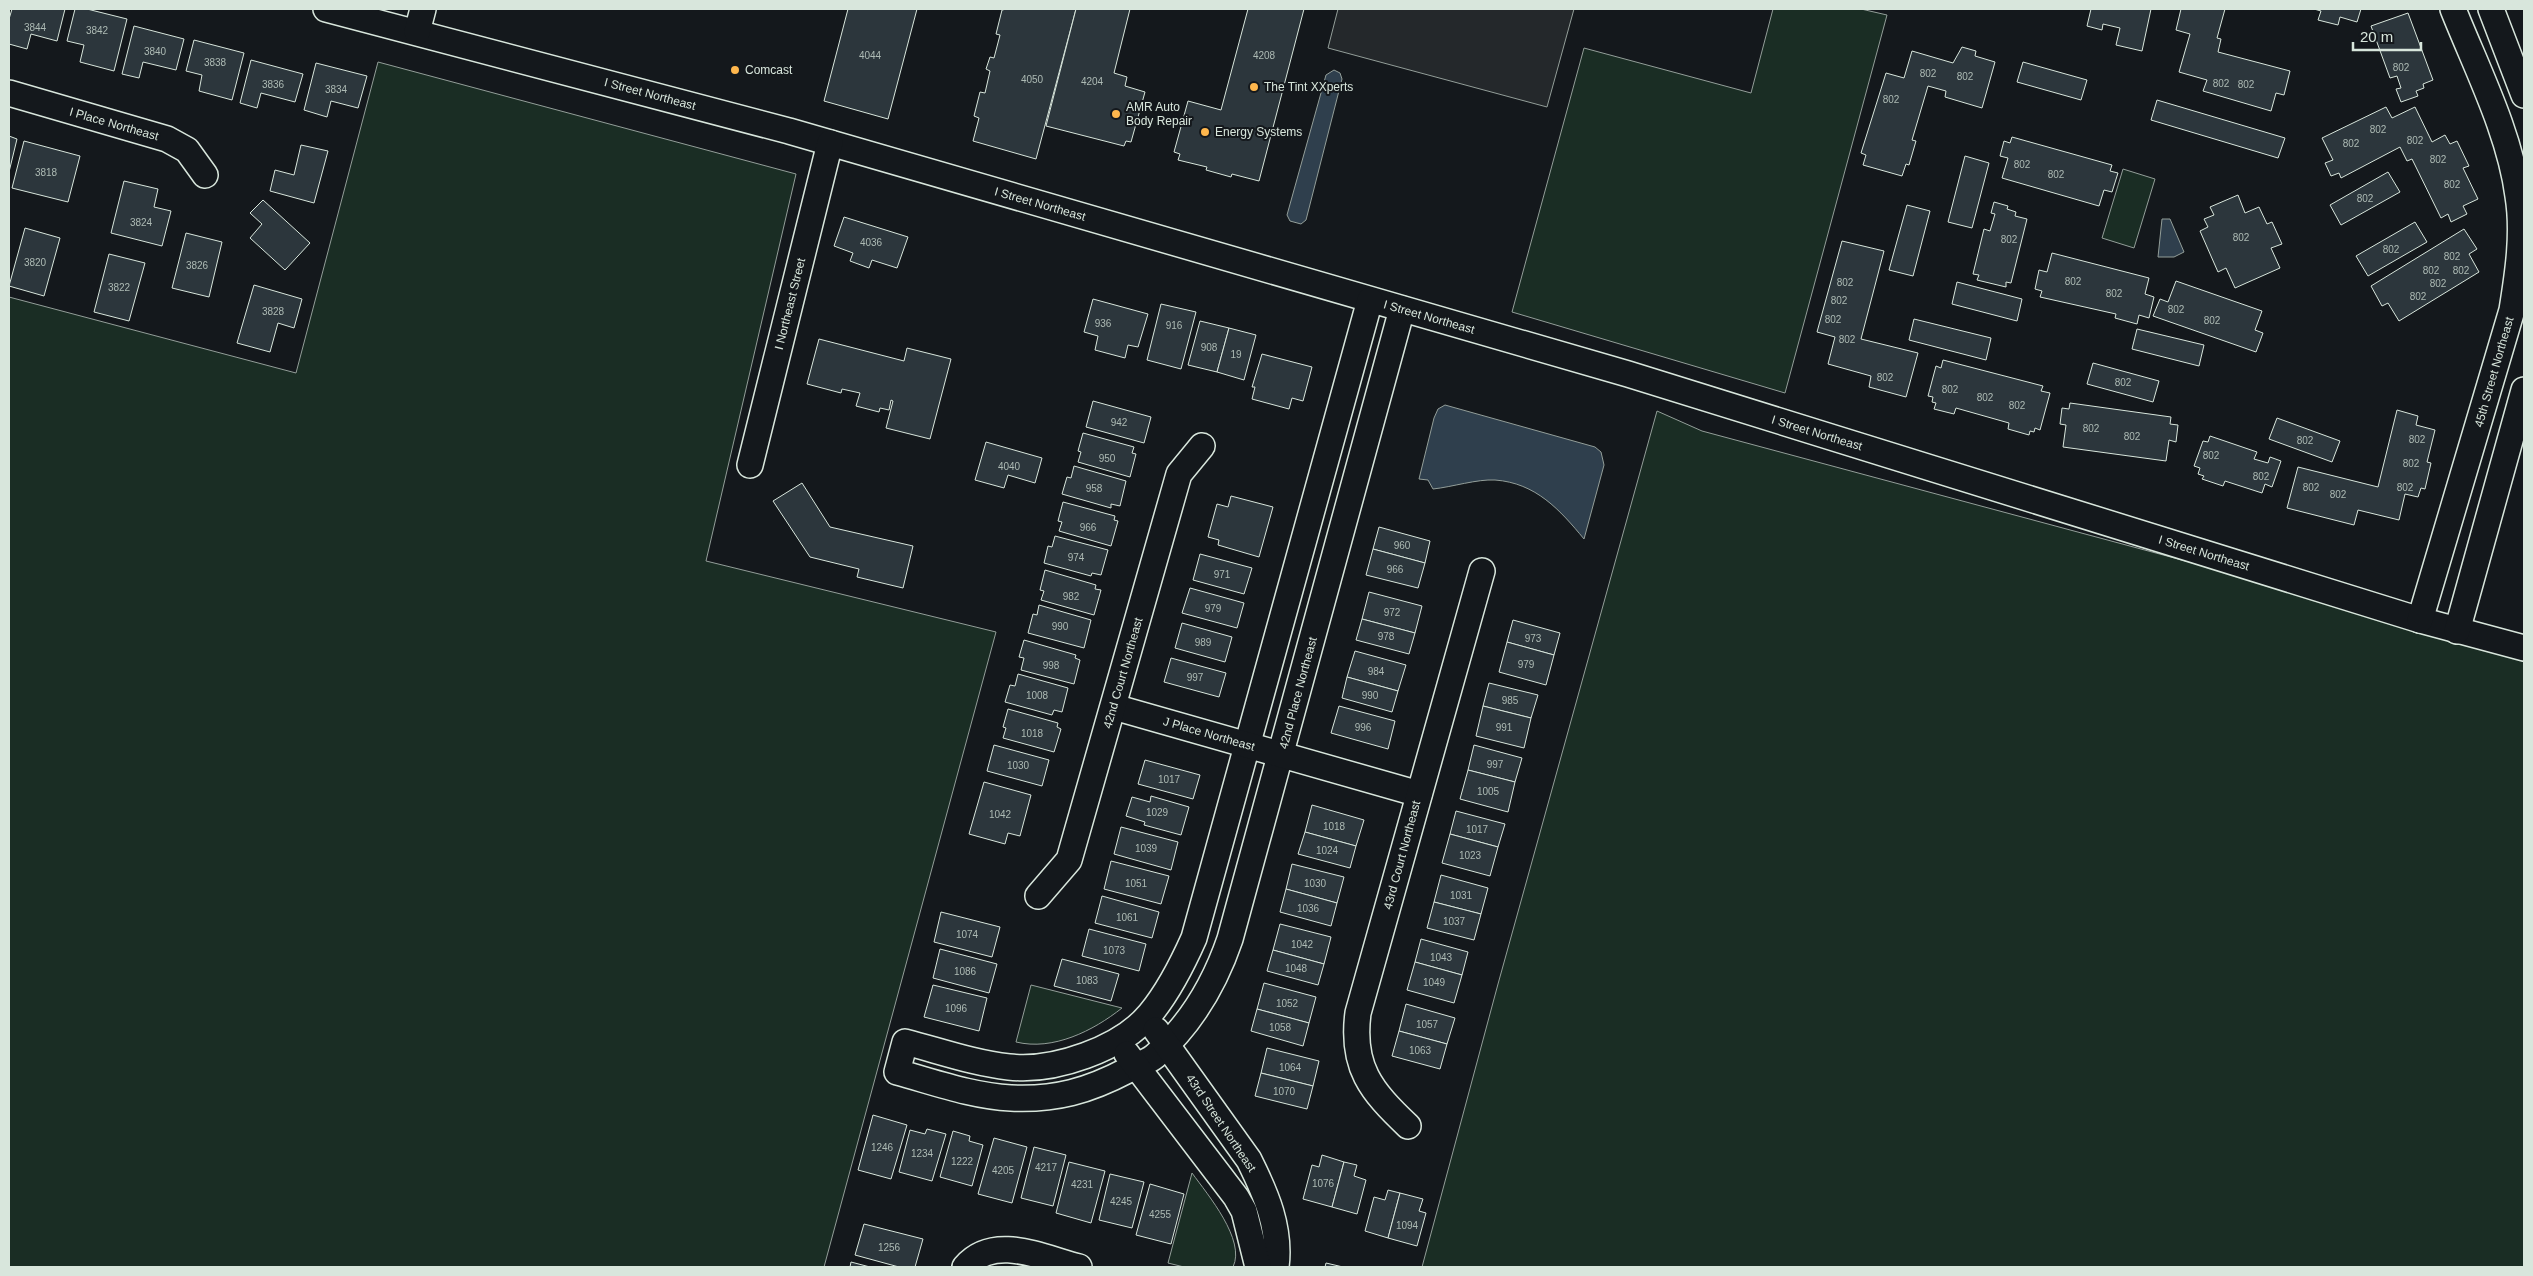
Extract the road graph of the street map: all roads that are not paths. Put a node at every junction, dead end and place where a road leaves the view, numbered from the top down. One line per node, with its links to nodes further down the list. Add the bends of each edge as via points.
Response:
1 (326, 9): 4 (street, I Street Northeast)
2 (2453, 9): 15 (street, 45th Street Northeast, via 2501,132 2518,196 2518,277 2512,310)
3 (2491, 9): 6 (street)
4 (420, 20): 7 (street, I Street Northeast)
5 (9, 93): 8 (street, I Place Northeast, via 167,139 187,150)
6 (2524, 95)
7 (830, 143): 9 (street, I Street Northeast); 13 (street, I Northeast Street)
8 (205, 175)
9 (1370, 300): 10 (street, I Street Northeast); 19 (street)
10 (1402, 309): 15 (street, I Street Northeast, via 1628,374); 20 (street, 42nd Place Northeast)
11 (2524, 390): 16 (street)
12 (1202, 446): 18 (street, 42nd Court Northeast, via 1179,474)
13 (750, 465)
14 (1482, 571): 21 (street, 43rd Court Northeast)
15 (2420, 620): 16 (street, I Street Northeast)
16 (2457, 631): 17 (street, I Street Northeast)
17 (2524, 648)
18 (1114, 707): 19 (street, J Place Northeast); 22 (street, 42nd Court Northeast, via 1069,860)
19 (1247, 745): 20 (street, J Place Northeast); 23 (street, via 1194,938 1175,978)
20 (1281, 755): 21 (street, J Place Northeast); 24 (street, 42nd Place Northeast, via 1220,968 1201,1001)
21 (1419, 794): 25 (street, 43rd Court Northeast, via 1358,1013 1356,1035 1358,1054 1379,1098)
22 (1038, 896)
23 (1132, 1029): 24 (street, 43rd Street Northeast); 24 (street, 43rd Street Northeast); 24 (street, via 1073,1060 1011,1067 980,1063 905,1042 897,1072 979,1094 1048,1098 1074,1094 1105,1082)
24 (1152, 1056): 28 (street, 43rd Street Northeast, via 1244,1211); 29 (street, 43rd Street Northeast, via 1248,1160 1260,1181 1276,1229)
25 (1408, 1126)
26 (965, 1267): 27 (street, via 980,1254 1007,1249)
27 (1079, 1267)
28 (1258, 1267)
29 (1276, 1267)

